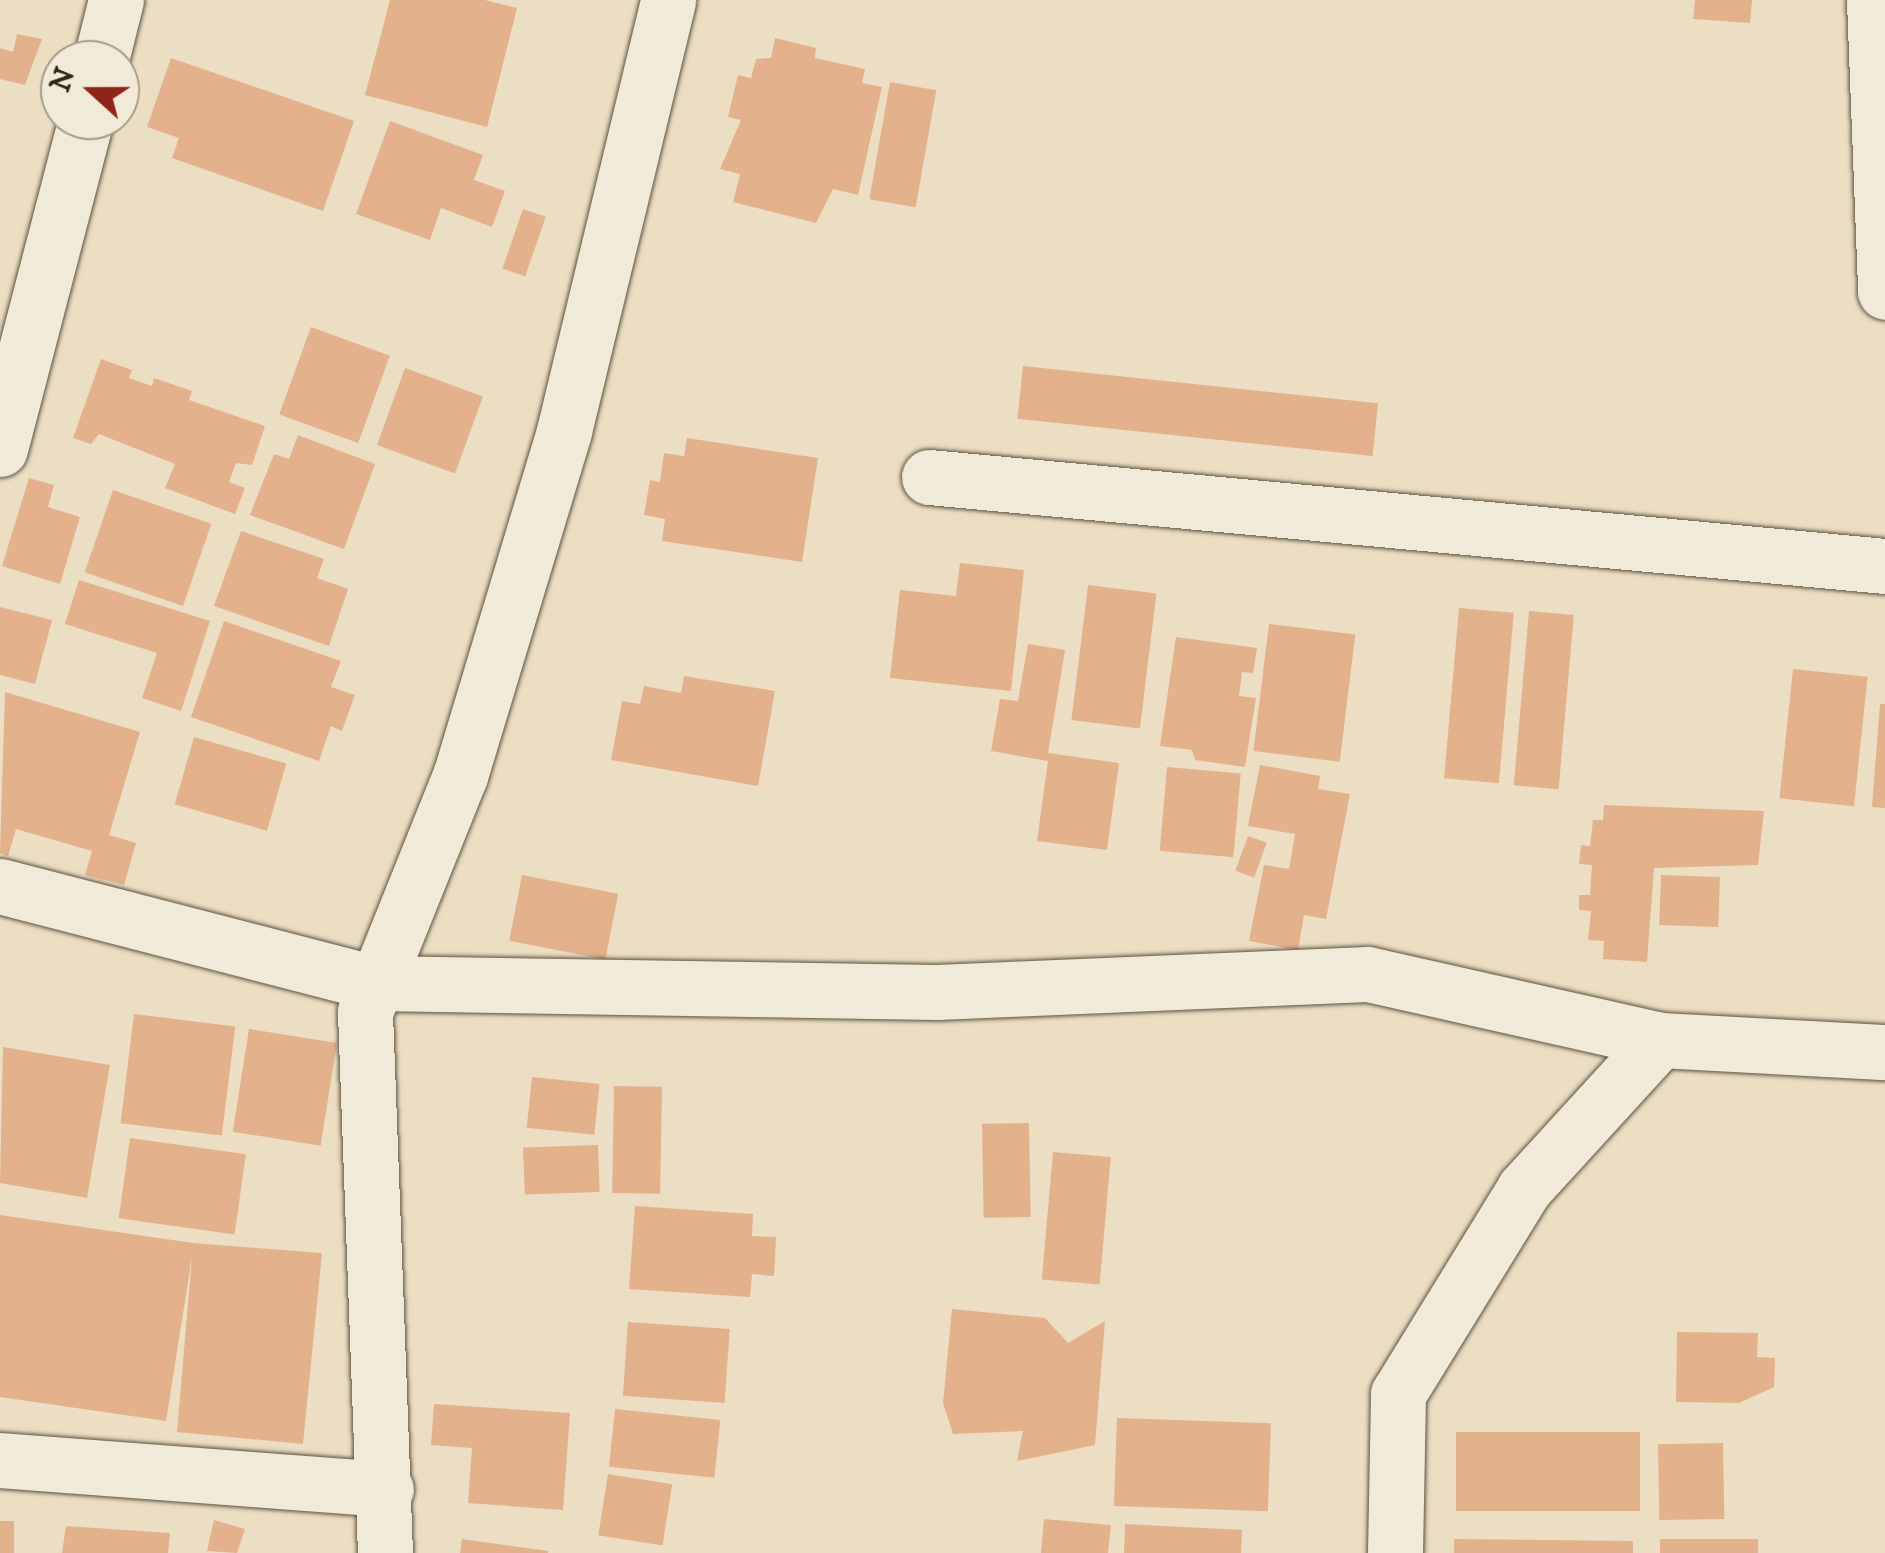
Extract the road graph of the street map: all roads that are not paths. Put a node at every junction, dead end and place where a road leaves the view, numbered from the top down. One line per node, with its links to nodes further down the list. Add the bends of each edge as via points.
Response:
1 (116, 0): 4 (street)
2 (668, 0): 11 (street, via 564,431 460,776)
3 (1874, 0): 6 (street)
4 (106, 40)
5 (81, 140): 7 (street)
6 (1885, 292)
7 (0, 449)
8 (929, 477): 9 (street)
9 (1885, 566)
10 (0, 886): 11 (street)
11 (375, 984): 12 (street, via 937,992 1368,974); 15 (street, via 364,1012)
12 (1660, 1040): 13 (street); 17 (street, via 1524,1189 1398,1394)
13 (1885, 1052)
14 (0, 1460): 15 (street)
15 (386, 1489): 16 (street)
16 (385, 1553)
17 (1394, 1553)

